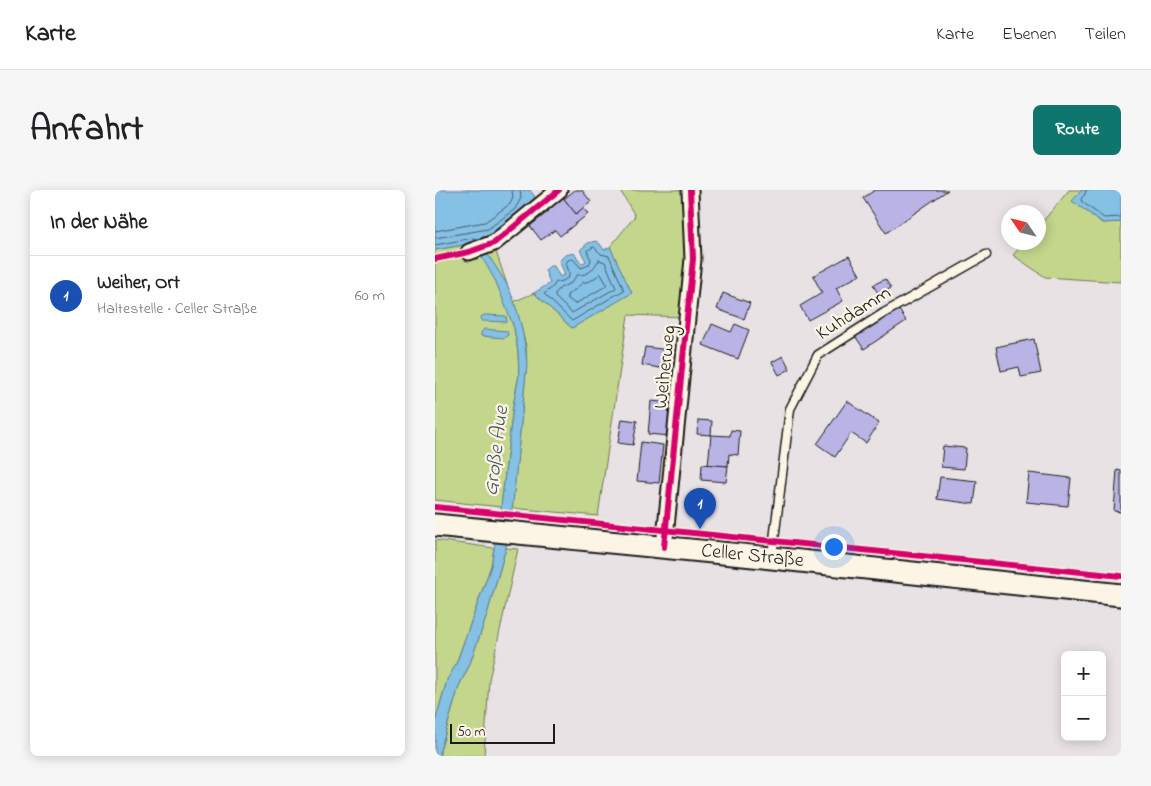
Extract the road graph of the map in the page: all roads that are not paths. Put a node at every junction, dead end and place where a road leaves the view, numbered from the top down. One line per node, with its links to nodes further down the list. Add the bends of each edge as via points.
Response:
1 (559, 190): 3 (street, via 495,244)
2 (690, 190): 6 (street, Weiherweg, via 693,260)
3 (469, 252)
4 (986, 255): 7 (lane, Kuhdamm, via 818,355 790,409)
5 (435, 524): 6 (main road, Celler Straße)
6 (664, 547): 7 (main road, Celler Straße)
7 (772, 558): 8 (main road, Celler Straße)
8 (1121, 595)

